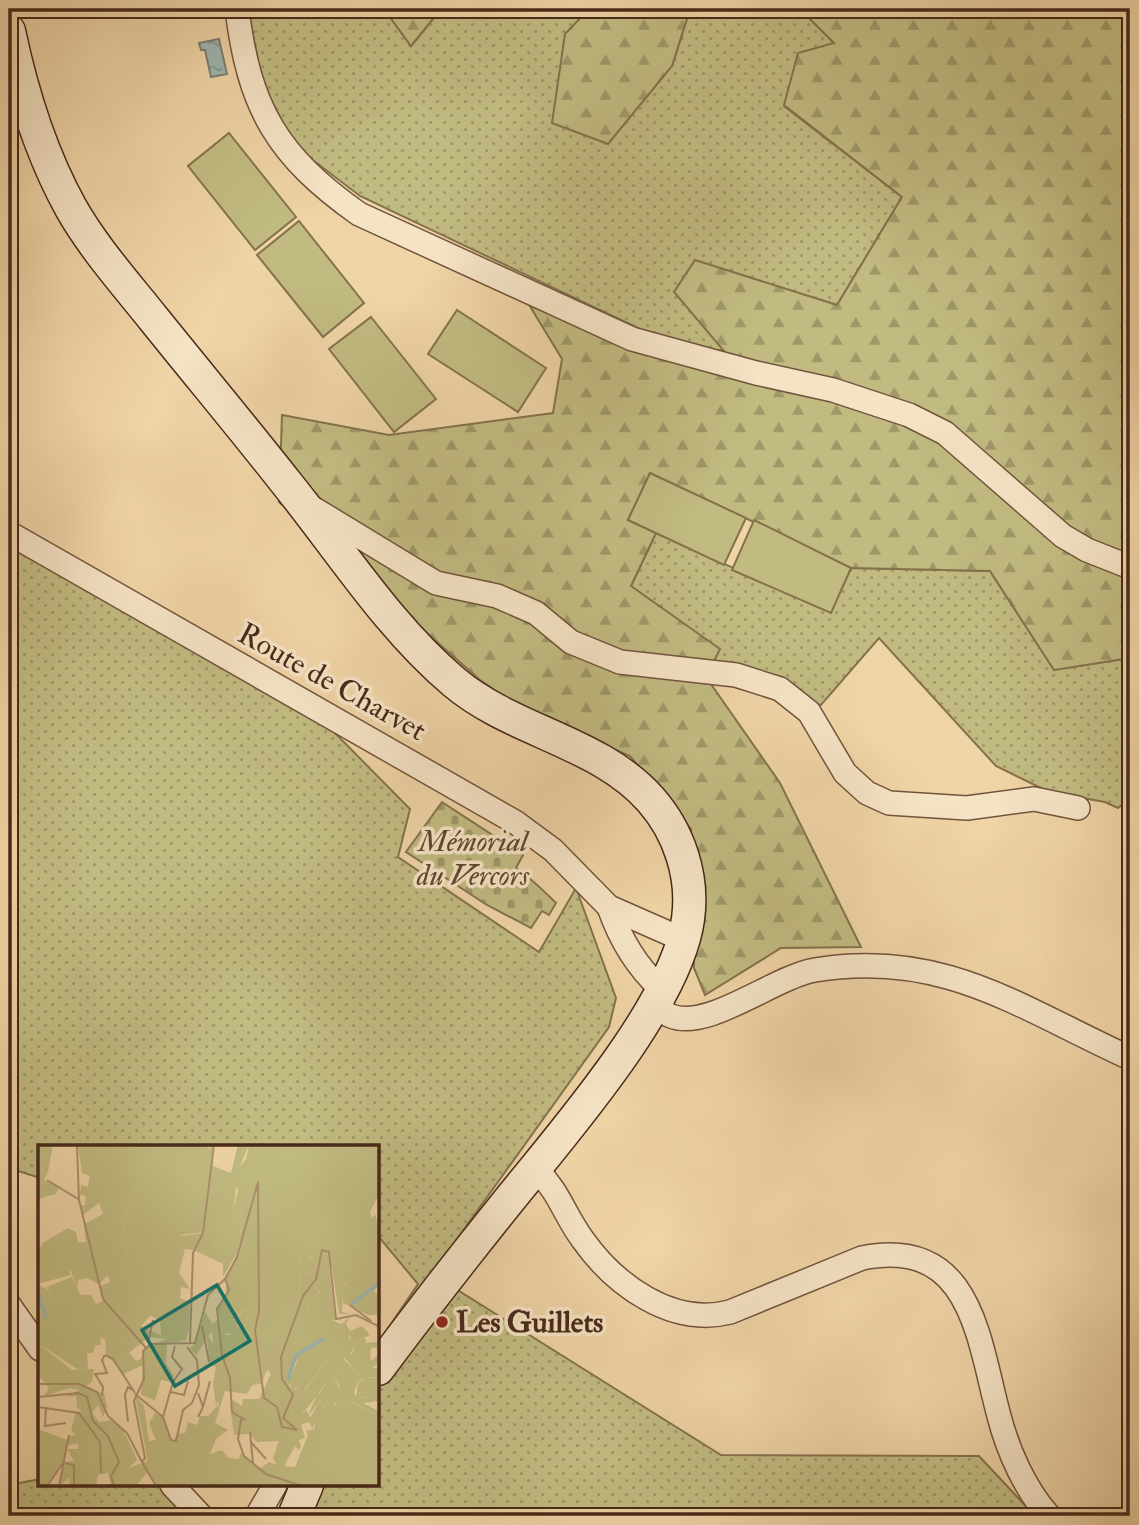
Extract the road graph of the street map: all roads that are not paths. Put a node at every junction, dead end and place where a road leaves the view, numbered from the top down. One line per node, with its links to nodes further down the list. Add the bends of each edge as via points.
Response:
1 (237, 9): 5 (street, via 255,96 272,131 319,186 359,214 632,339 833,390 909,415 945,433 1063,536)
2 (9, 31): 3 (main road, via 39,141 72,210 123,281)
3 (299, 500): 6 (street, via 436,583 498,596 537,613 571,642 620,662 736,675 780,689 809,712 845,773 867,793 889,803 967,808 1034,799); 8 (main road, via 401,628 451,680 484,705 617,769 654,803 672,829 684,862 690,900)
4 (9, 533): 7 (street, Route de Charvet, via 515,822 553,850)
5 (1130, 567)
6 (1078, 808)
7 (609, 907): 8 (street, Route de Charvet); 9 (street, Route de Charvet, via 618,936)
8 (684, 940): 9 (main road)
9 (657, 997): 10 (street, via 672,1017 692,1017 721,1011 800,973 866,966 919,969 978,985); 11 (main road, via 592,1096)
10 (1130, 1058)
11 (535, 1168): 14 (main road); 21 (street, via 554,1187 583,1241 615,1275 681,1314 713,1317 730,1312 879,1254 908,1256 942,1273 963,1296 999,1419 1030,1495)
12 (9, 1305): 13 (street)
13 (38, 1346)
14 (380, 1366)
15 (173, 1486): 18 (street)
16 (274, 1486): 19 (street)
17 (307, 1486): 20 (main road)
18 (201, 1516)
19 (257, 1516)
20 (294, 1516)
21 (1049, 1516)

